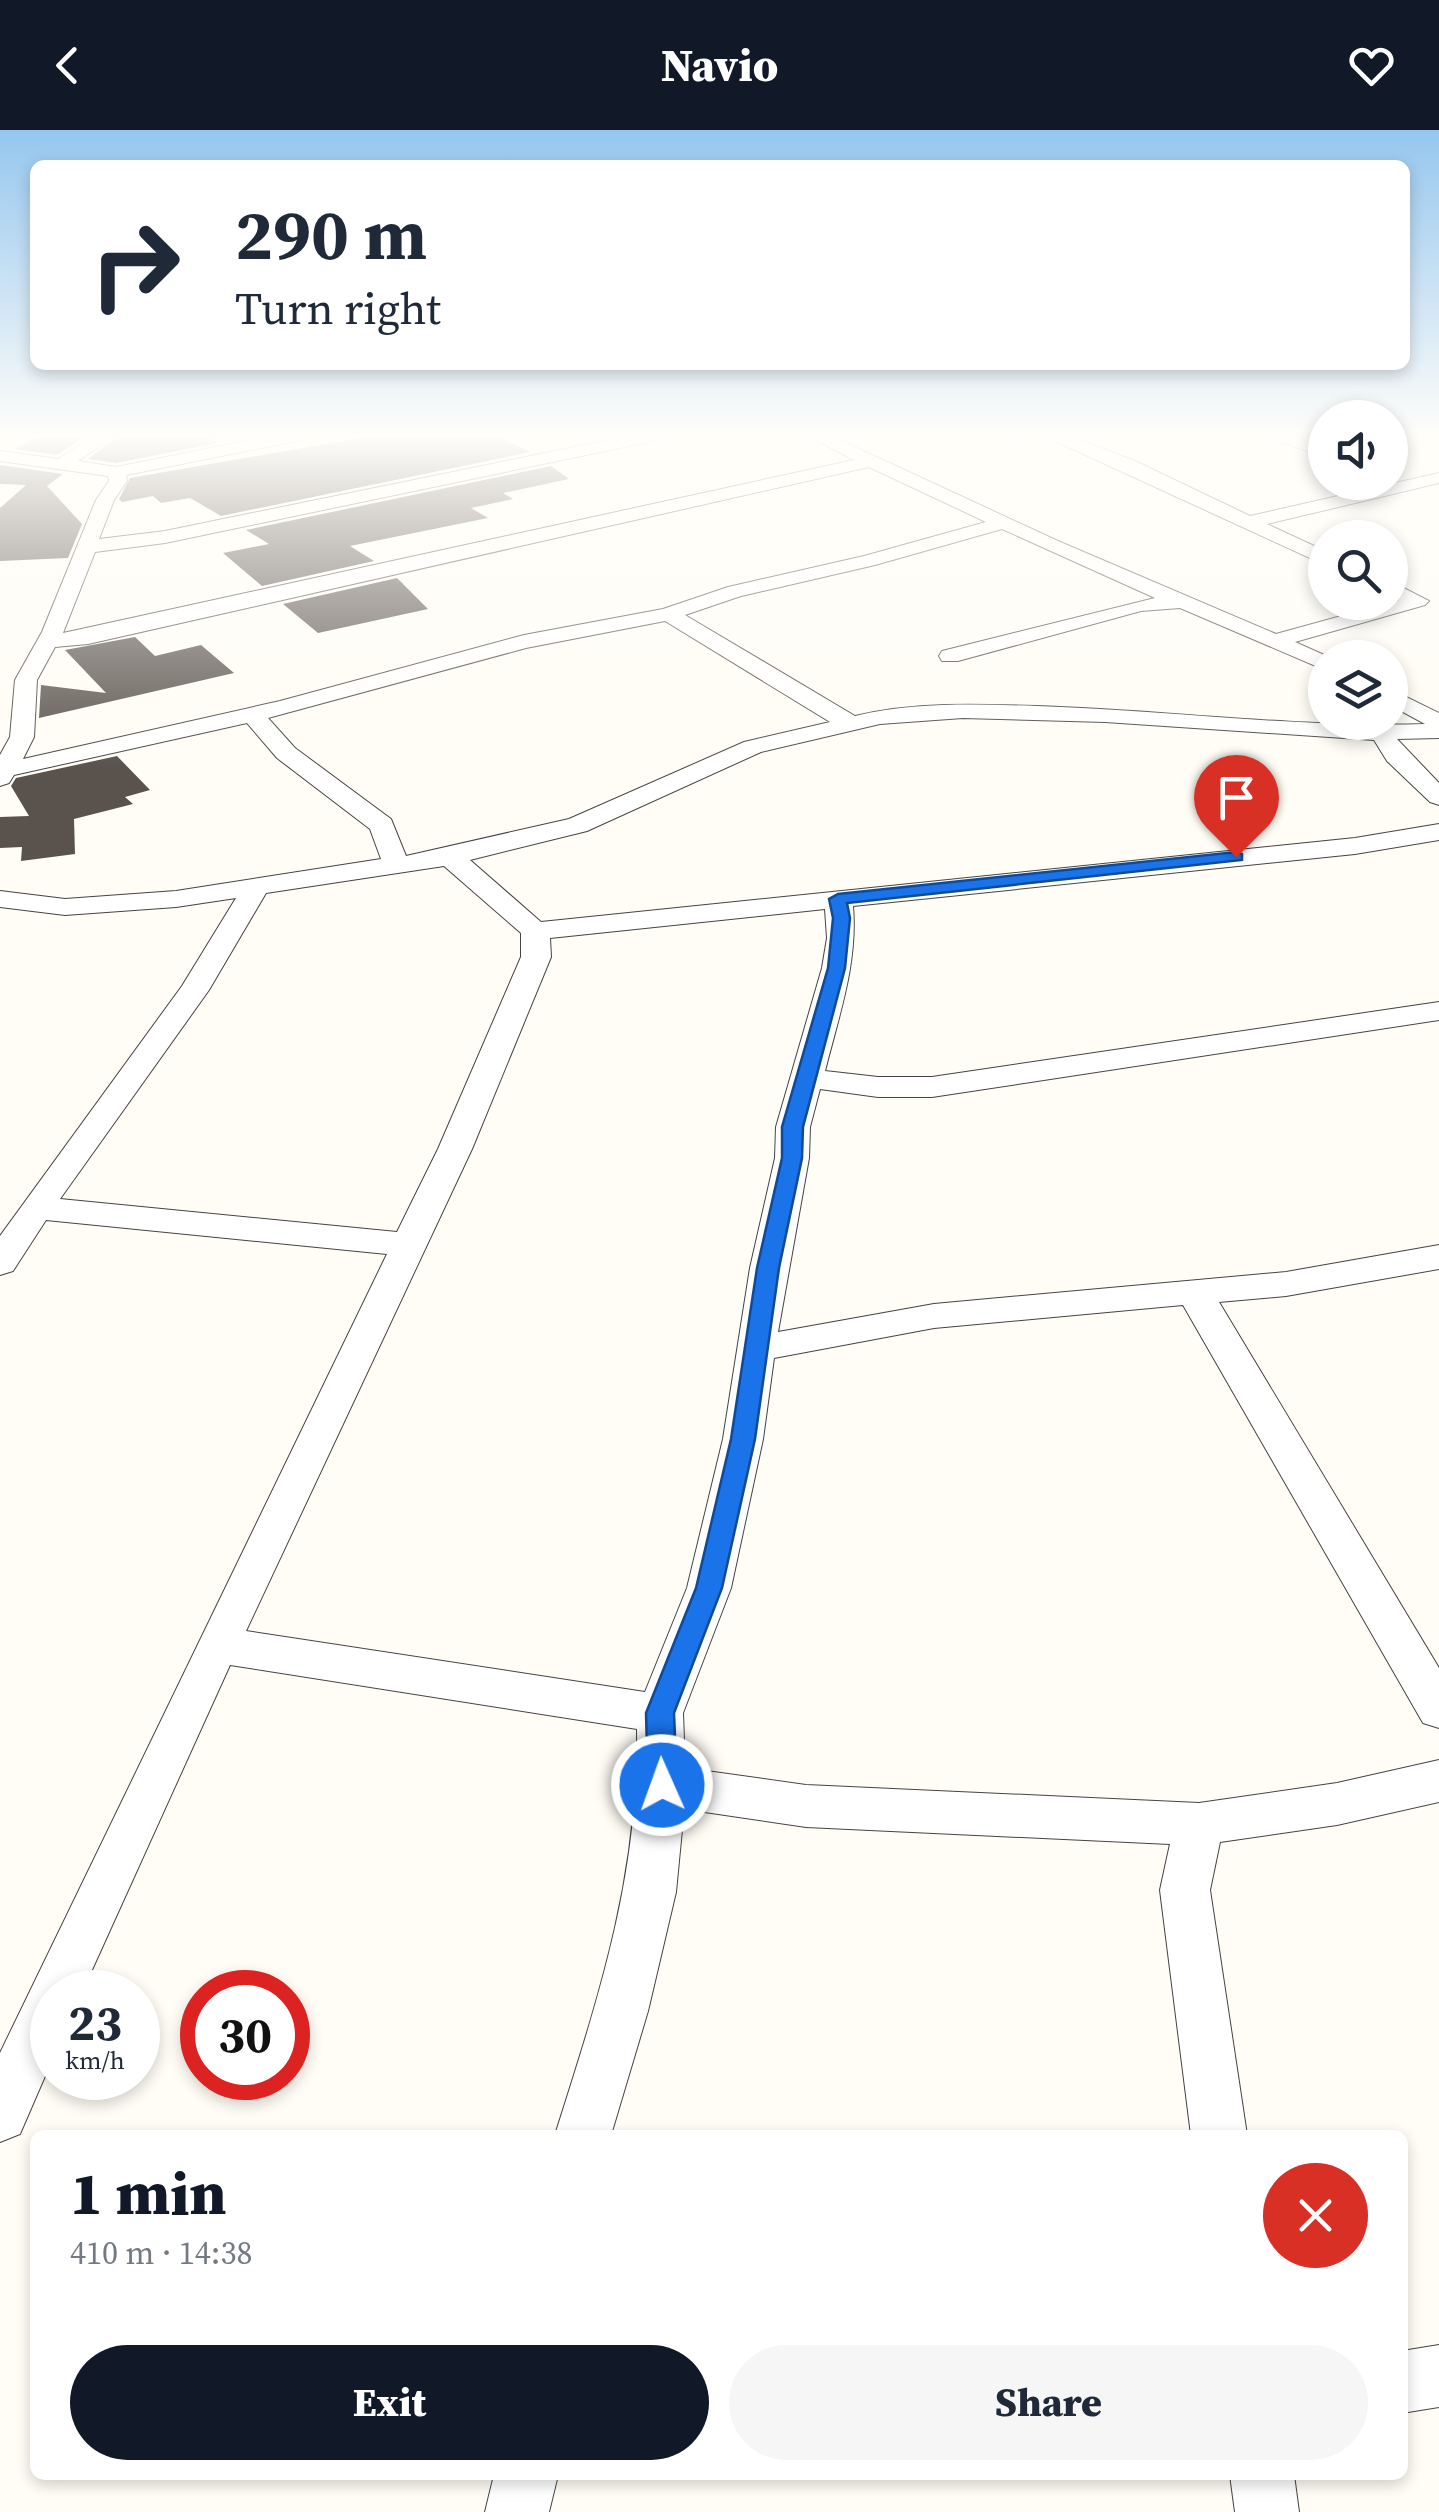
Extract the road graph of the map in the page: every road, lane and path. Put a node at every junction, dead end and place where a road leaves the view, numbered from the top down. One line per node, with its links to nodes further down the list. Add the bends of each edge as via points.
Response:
1 (92, 546): 5 (street)
2 (493, 546): 10 (street)
3 (921, 546): 8 (street)
4 (1056, 546): 7 (street)
5 (86, 547): 10 (street)
6 (1428, 598): 9 (street)
7 (1184, 602): 9 (street); 11 (street, via 1140,605)
8 (668, 614): 14 (street, via 524,642); 15 (street)
9 (1275, 641): 12 (street)
10 (46, 642): 21 (street, via 26,680 22,737)
11 (950, 656)
12 (1308, 656)
13 (1408, 706): 16 (street)
14 (252, 714): 21 (street); 25 (street, via 286,753 382,825)
15 (848, 722): 17 (street, via 963,711); 24 (street, via 753,747 578,825)
16 (1439, 722)
17 (1308, 728)
18 (1439, 731): 19 (street)
19 (1408, 732)
20 (1386, 740): 22 (street)
21 (2, 774)
22 (1439, 797)
23 (1439, 832): 28 (street)
24 (450, 857): 25 (street); 29 (street)
25 (397, 867): 26 (street)
26 (255, 888): 27 (street, via 106,906); 32 (street, via 201,984)
27 (0, 899)
28 (838, 899): 29 (street); 31 (street, via 836,968)
29 (535, 931): 33 (street, via 536,957)
30 (1439, 1011): 31 (street, via 932,1087)
31 (808, 1078): 37 (street, via 792,1127)
32 (36, 1208): 33 (street); 34 (street)
33 (408, 1245): 38 (street)
34 (2, 1257)
35 (1439, 1257): 36 (street, via 1286,1284)
36 (1193, 1290): 37 (street, via 934,1316); 39 (street)
37 (757, 1347): 40 (street, via 709,1588)
38 (217, 1645): 40 (street); 44 (street)
39 (1439, 1709)
40 (660, 1713): 42 (street)
41 (1439, 1781): 43 (street)
42 (662, 1785): 43 (street, via 806,1806); 47 (street, via 651,1892)
43 (1199, 1824): 48 (street, via 1185,1890)
44 (66, 1970)
45 (30, 2048): 46 (street)
46 (0, 2114)
47 (584, 2130)
48 (1219, 2130)
49 (1439, 2376): 50 (street)
50 (1408, 2381)
51 (525, 2480): 53 (street)
52 (1263, 2480): 54 (street)
53 (517, 2512)
54 (1267, 2512)

